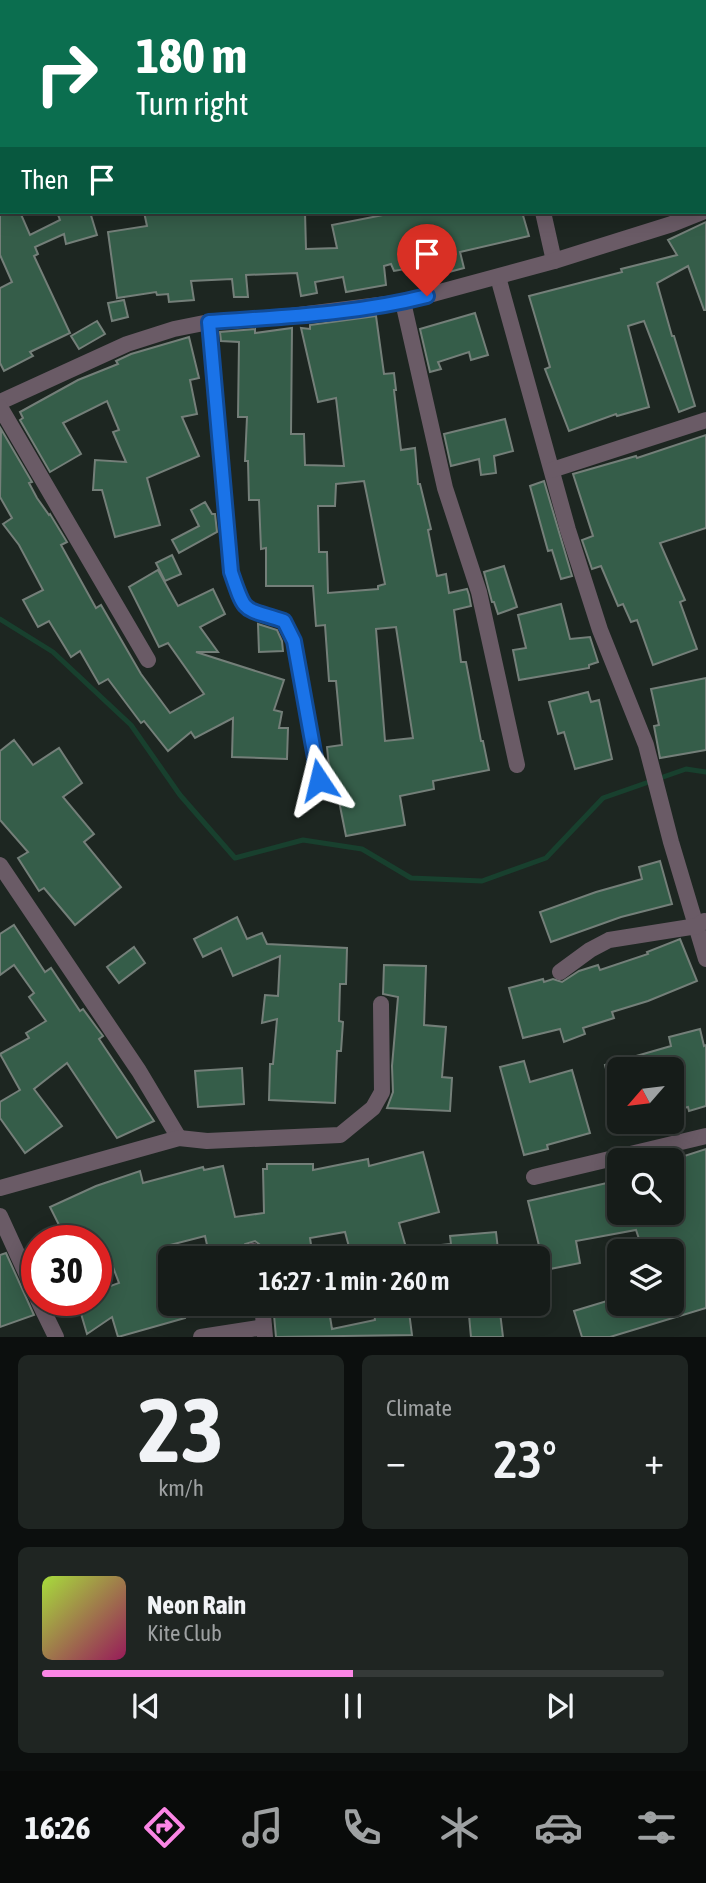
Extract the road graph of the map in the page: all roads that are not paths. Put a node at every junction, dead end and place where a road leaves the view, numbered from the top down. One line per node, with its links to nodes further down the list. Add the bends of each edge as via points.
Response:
1 (543, 214): 3 (street)
2 (697, 214): 3 (street)
3 (554, 261): 4 (street)
4 (498, 276): 5 (street); 9 (street)
5 (403, 302): 6 (street); 11 (street, via 446,488 479,592)
6 (209, 322): 7 (street, via 127,344); 12 (street, via 231,572 241,603 249,612 284,621 294,641)
7 (0, 404): 10 (street)
8 (706, 420): 9 (street)
9 (552, 470): 14 (street, via 600,631 646,745 670,842)
10 (148, 660)
11 (517, 765)
12 (319, 780)
13 (0, 865): 19 (street)
14 (702, 923): 15 (street); 16 (street, via 609,940)
15 (706, 959)
16 (560, 972)
17 (381, 1004): 19 (street, via 382,1092 373,1108 340,1135 207,1141)
18 (706, 1136): 20 (street)
19 (179, 1138): 21 (street)
20 (534, 1177)
21 (0, 1188)
22 (0, 1216): 23 (street)
23 (21, 1261)
24 (46, 1316): 26 (street)
25 (265, 1332): 27 (street)
26 (56, 1337)
27 (201, 1337)

